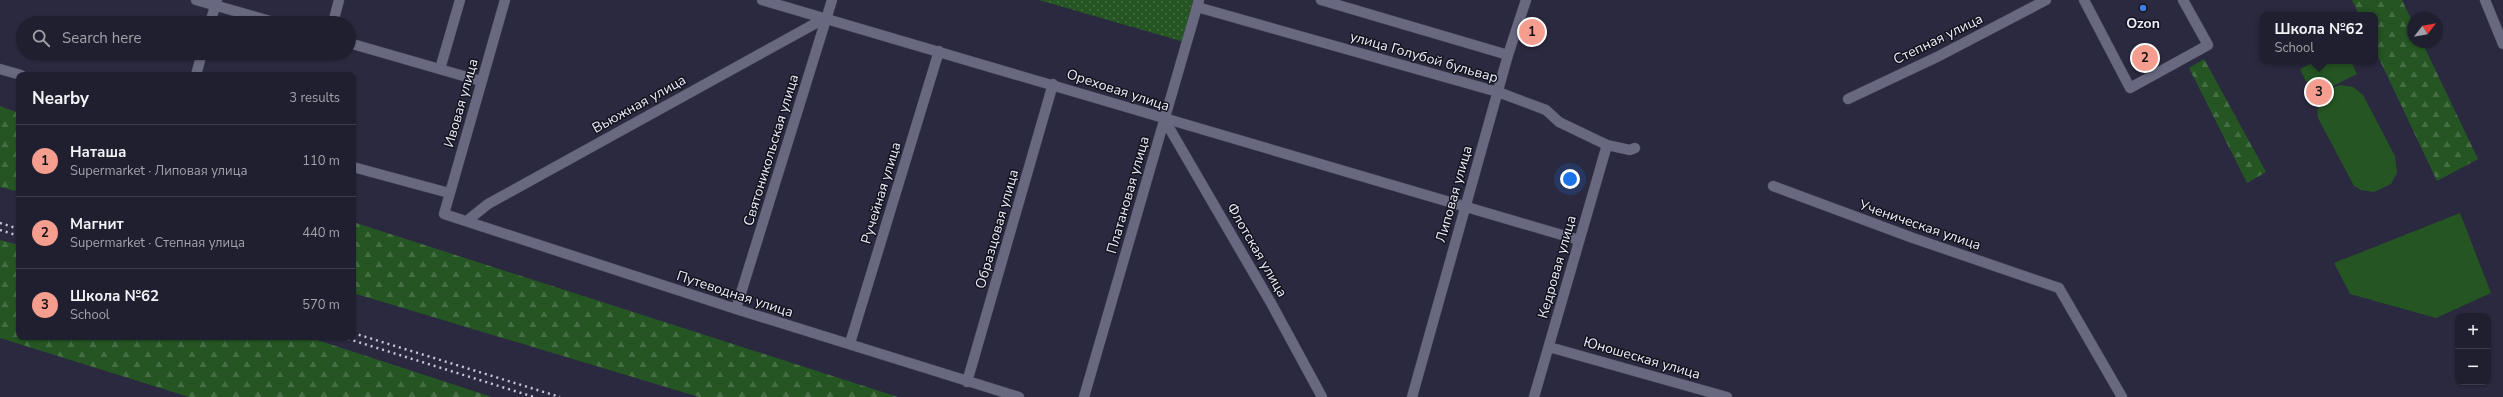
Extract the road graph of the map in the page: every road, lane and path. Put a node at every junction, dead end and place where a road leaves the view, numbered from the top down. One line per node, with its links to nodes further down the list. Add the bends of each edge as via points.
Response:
1 (196, 0): 13 (street)
2 (339, 0): 17 (street)
3 (460, 0): 25 (street, Ивовая улица)
4 (506, 0): 28 (street, Ивовая улица)
5 (762, 0): 18 (street, Ореховая улица)
6 (832, 0): 18 (street, Святоникольская улица)
7 (1321, 0): 22 (street)
8 (1526, 0): 22 (street, Липовая улица)
9 (2084, 0): 10 (street, via 2130,88 2208,45)
10 (2183, 0)
11 (2485, 0): 19 (street)
12 (2041, 1): 31 (street, Степная улица, via 1937,57)
13 (216, 3): 15 (street); 16 (street)
14 (1198, 4): 30 (street, улица Голубой бульвар); 32 (street, Платановая улица)
15 (212, 16)
16 (256, 16)
17 (335, 16)
18 (827, 18): 21 (street, Ореховая улица); 40 (street, Вьюжная улица, via 494,201); 42 (street, Святоникольская улица)
19 (2503, 44)
20 (356, 46): 25 (street)
21 (939, 51): 29 (street, Ореховая улица); 43 (street, Ручейная улица)
22 (1508, 56): 30 (street, Липовая улица)
23 (200, 60): 26 (street)
24 (0, 69): 27 (street)
25 (440, 70): 28 (street)
26 (197, 72)
27 (16, 74)
28 (481, 81): 37 (street, Ивовая улица)
29 (1053, 84): 32 (street, Ореховая улица); 45 (street, Образцовая улица)
30 (1498, 92): 33 (street, улица Голубой бульвар, via 1546,110 1560,122); 38 (street, Липовая улица)
31 (1848, 99)
32 (1164, 119): 38 (street, Ореховая улица); 47 (street, Платановая улица); 48 (street, Флотская улица, via 1271,303)
33 (1607, 145): 34 (street, улица Голубой бульвар, via 1630,150); 41 (street, Кедровая улица)
34 (1635, 148)
35 (356, 168): 37 (street)
36 (1773, 186): 52 (street, Ученическая улица, via 2059,288)
37 (449, 194): 39 (street, Ивовая улица)
38 (1466, 205): 41 (street, Ореховая улица); 49 (street, Липовая улица)
39 (444, 214): 40 (street, Путеводная улица)
40 (468, 220): 42 (street, Путеводная улица)
41 (1579, 240): 44 (street, Кедровая улица)
42 (736, 309): 43 (street, Путеводная улица)
43 (850, 343): 45 (street, Путеводная улица)
44 (1550, 347): 50 (street, Кедровая улица); 51 (street, Юношеская улица)
45 (967, 382): 46 (street, Путеводная улица)
46 (1019, 397)
47 (1084, 397)
48 (1322, 397)
49 (1412, 397)
50 (1534, 397)
51 (1727, 397)
52 (2122, 397)

